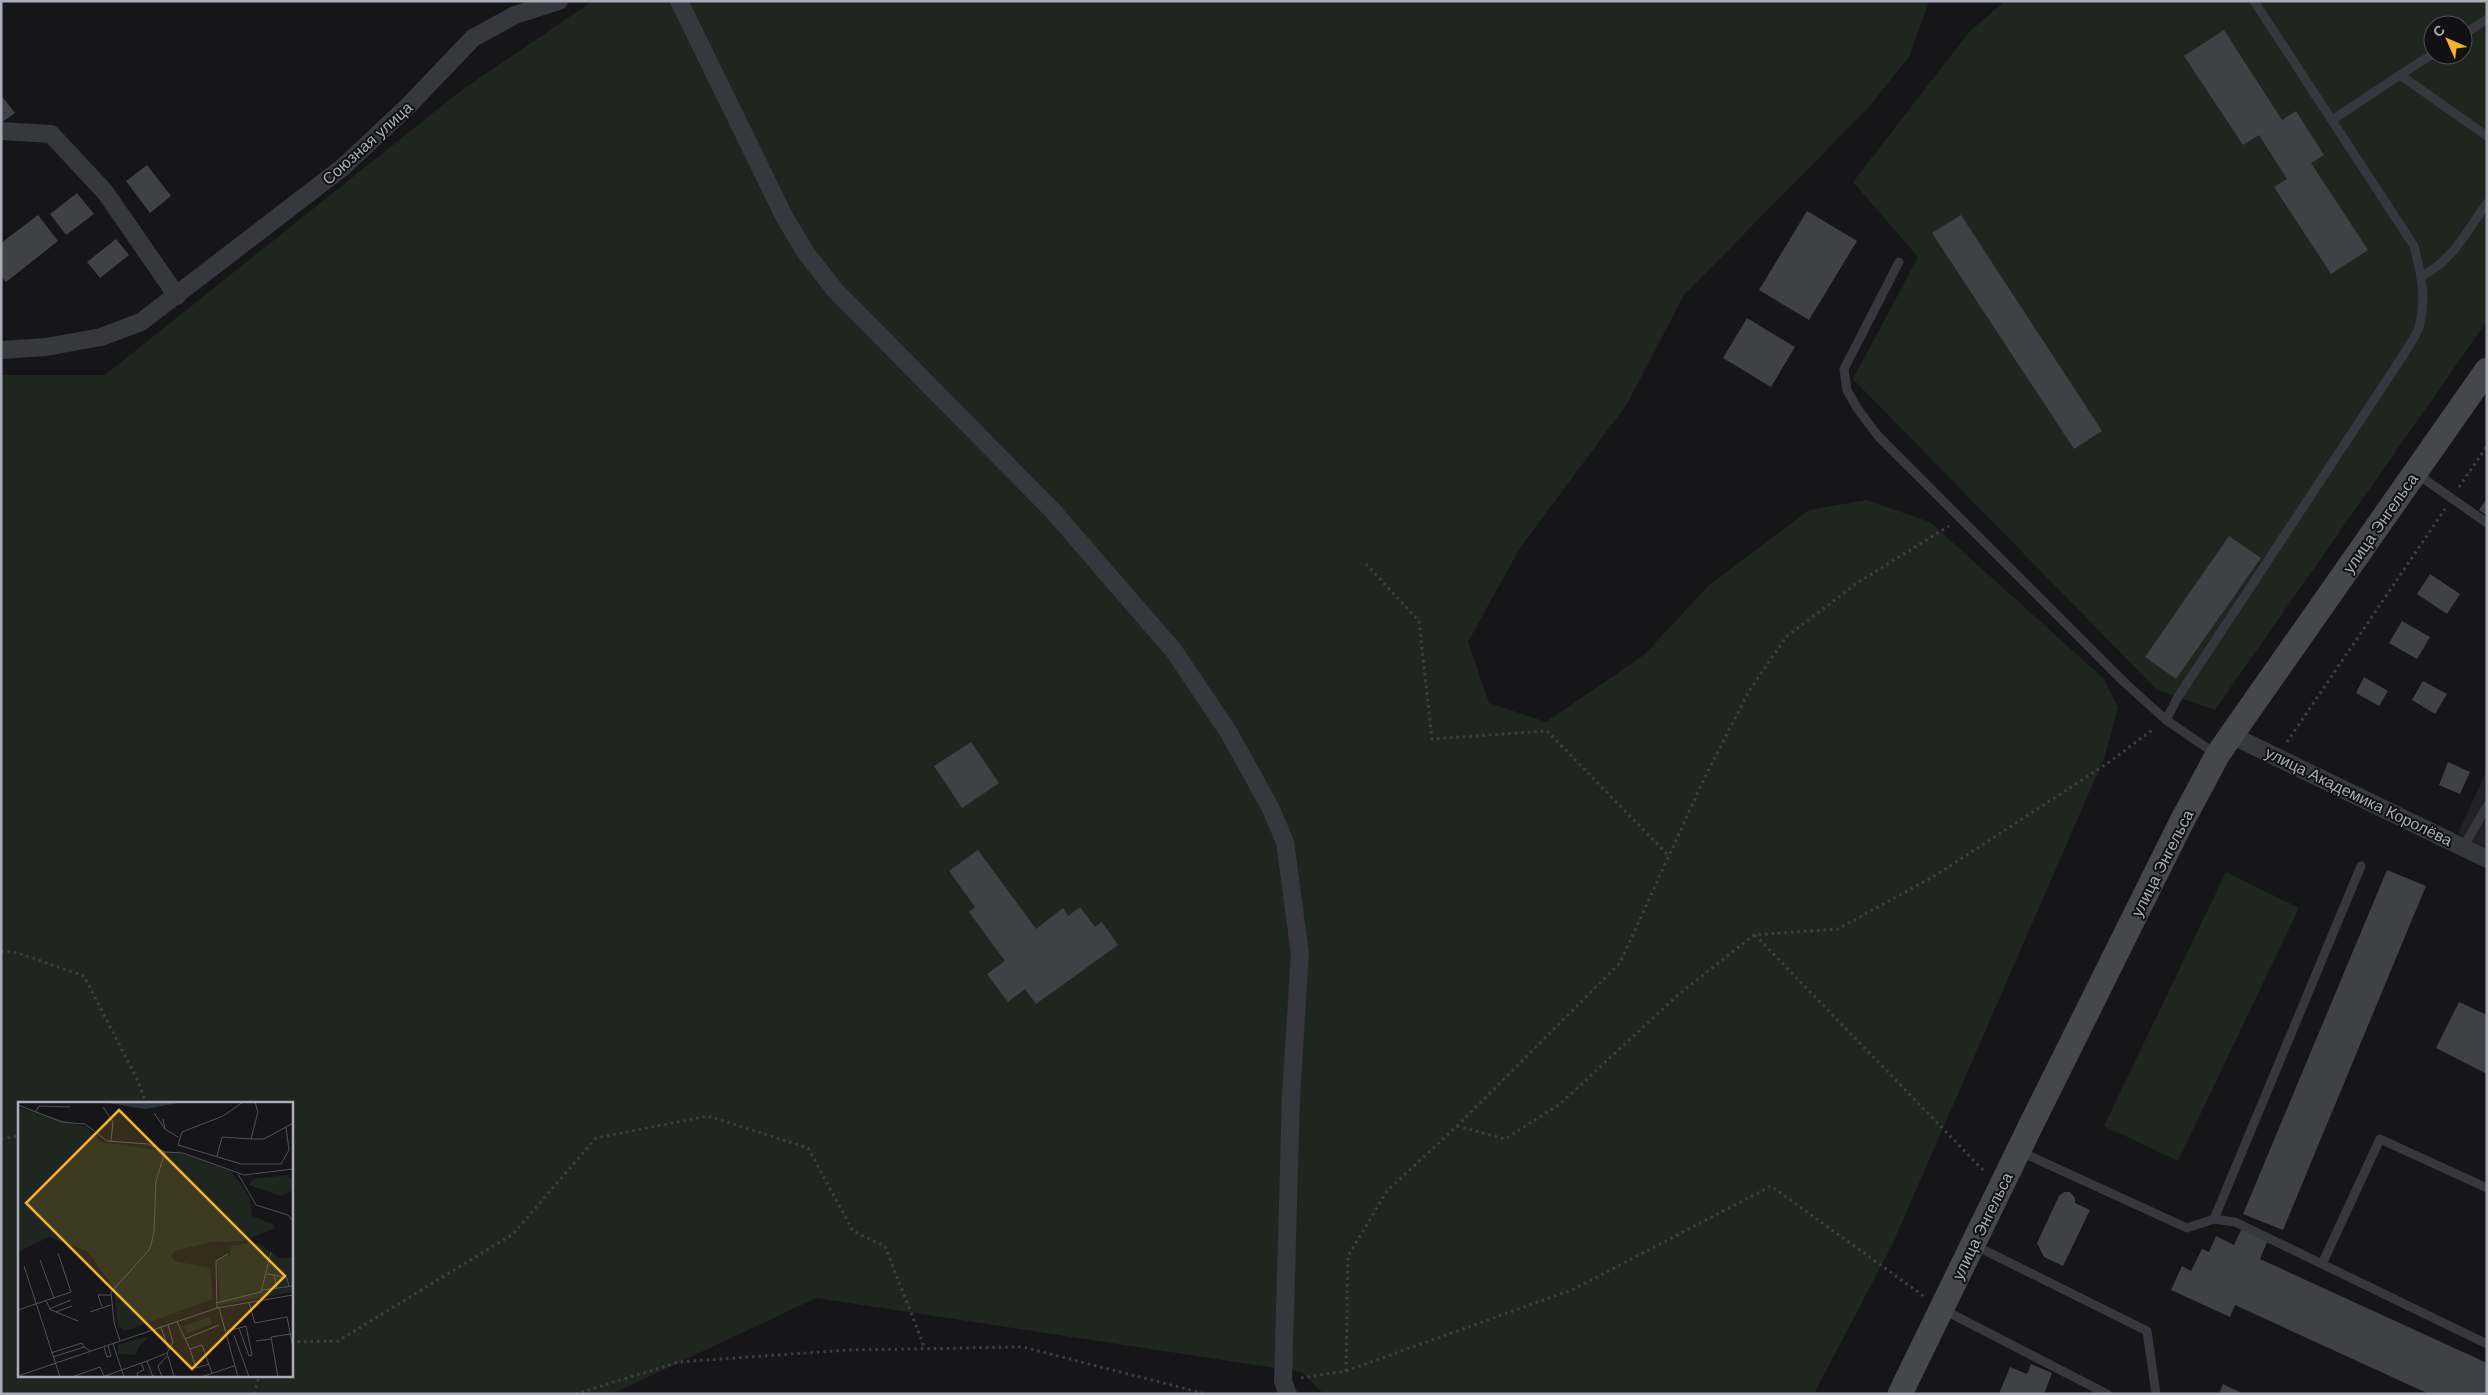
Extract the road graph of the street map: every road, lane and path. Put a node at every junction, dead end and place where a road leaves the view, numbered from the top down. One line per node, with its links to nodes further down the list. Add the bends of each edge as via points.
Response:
1 (559, 1): 14 (street, Союзная улица, via 515,15 474,38 410,105 343,167)
2 (679, 1): 49 (street, via 785,218 806,253 835,290 1053,511 1174,651 1229,733 1270,807 1285,842 1300,954 1291,1096)
3 (2254, 1): 8 (lane)
4 (2487, 19): 5 (lane)
5 (2473, 28)
6 (2423, 60): 7 (lane)
7 (2400, 75): 8 (lane); 10 (lane)
8 (2332, 120): 13 (lane, via 2414,246)
9 (1, 131): 14 (street, via 51,134 105,192)
10 (2487, 136)
11 (2487, 203): 13 (lane, via 2447,259)
12 (1899, 262): 20 (lane, via 1844,369 1847,390 1878,436)
13 (2422, 276): 23 (lane, via 2419,328)
14 (177, 296): 15 (street, Союзная улица, via 141,322 101,337 46,347)
15 (1, 350)
16 (2487, 370): 18 (main road, улица Энгельса)
17 (2487, 446): 19 (path)
18 (2415, 473): 19 (lane); 24 (main road, улица Энгельса)
19 (2452, 498): 21 (lane); 25 (path)
20 (1961, 519): 23 (lane); 28 (path, via 1857,583 1786,637 1749,691)
21 (2487, 523)
22 (1366, 564): 28 (path, via 1418,621 1432,739 1547,731)
23 (2166, 720): 24 (lane); 31 (path, via 2105,765 1936,875 1838,929)
24 (2224, 744): 25 (street, улица Академика Королёва); 37 (main road, улица Энгельса, via 2181,823)
25 (2277, 756): 27 (street, улица Академика Королёва)
26 (2487, 806): 27 (lane)
27 (2464, 846): 29 (street, улица Академика Королёва)
28 (1669, 856): 34 (path, via 1620,963)
29 (2487, 859)
30 (2361, 866): 40 (lane)
31 (1754, 935): 34 (path, via 1679,994 1560,1104 1505,1139); 38 (path)
32 (1, 951): 33 (path, via 18,952 84,976 139,1083)
33 (145, 1102)
34 (1457, 1126): 47 (path, via 1387,1191 1348,1256)
35 (18, 1136): 36 (path)
36 (1, 1138)
37 (2019, 1152): 38 (main road, улица Энгельса); 40 (lane, via 2187,1228)
38 (2001, 1188): 41 (main road, улица Энгельса)
39 (2487, 1188): 42 (lane, via 2380,1139)
40 (2214, 1219): 42 (lane, via 2235,1222)
41 (1974, 1245): 43 (main road, улица Энгельса); 55 (lane, via 2147,1331)
42 (2322, 1264): 45 (lane)
43 (1941, 1308): 47 (path, via 1771,1186 1574,1289); 53 (main road, улица Энгельса); 54 (lane)
44 (292, 1342): 46 (path, via 338,1341 513,1234 596,1138 708,1116 808,1148 853,1232 885,1246)
45 (2487, 1344)
46 (925, 1349): 51 (path, via 848,1350 679,1362); 52 (path, via 1023,1347)
47 (1346, 1371): 49 (path)
48 (258, 1378): 50 (path)
49 (1286, 1387)
50 (254, 1394)
51 (575, 1394)
52 (1206, 1394)
53 (1900, 1394)
54 (2107, 1394)
55 (2156, 1394)

